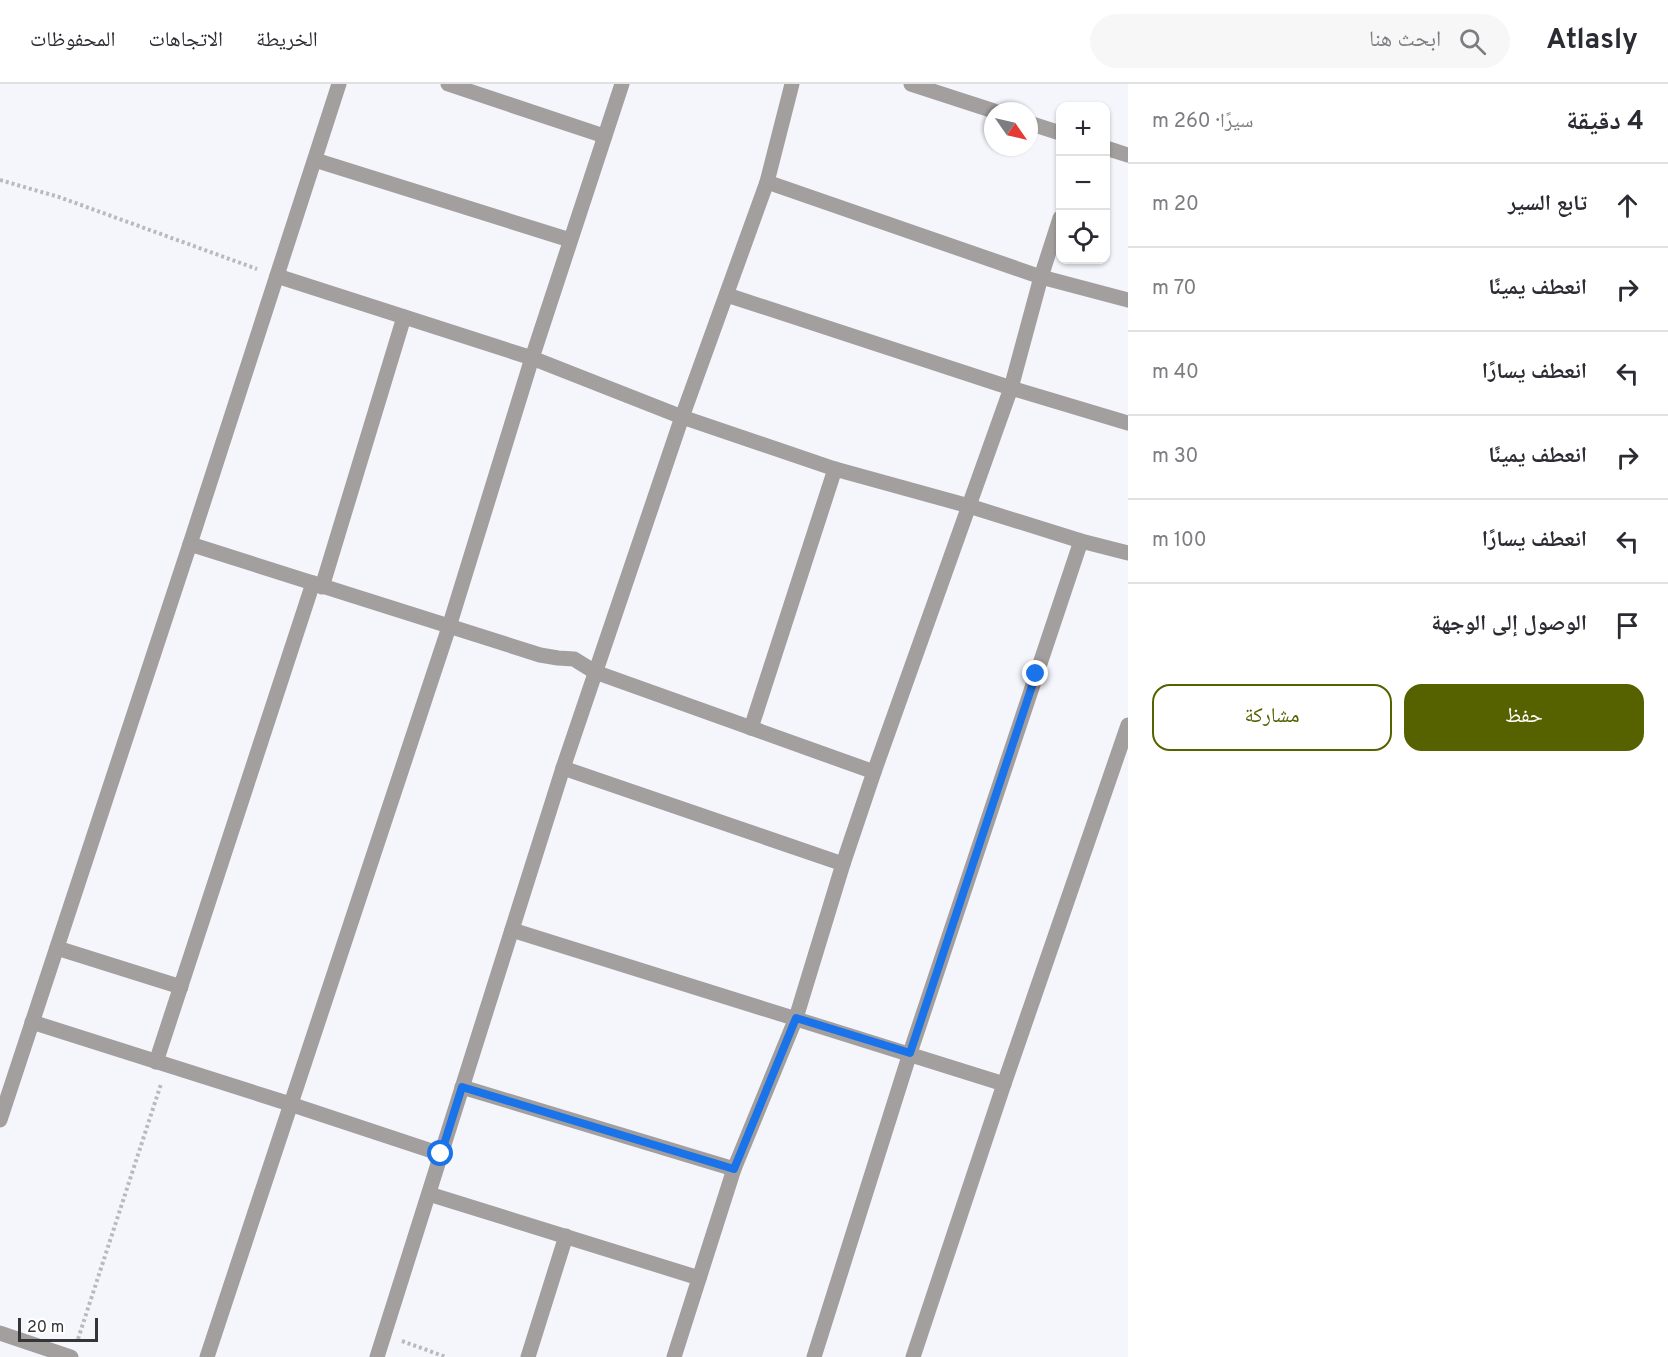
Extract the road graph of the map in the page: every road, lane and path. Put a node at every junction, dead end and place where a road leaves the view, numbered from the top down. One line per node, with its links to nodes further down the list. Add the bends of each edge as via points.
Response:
1 (339, 84): 12 (street)
2 (448, 84): 9 (street)
3 (622, 84): 9 (street)
4 (792, 84): 14 (street)
5 (911, 84): 6 (street)
6 (984, 108)
7 (1038, 126): 8 (street)
8 (1056, 132)
9 (604, 136): 16 (street)
10 (1110, 149): 11 (street)
11 (1128, 155)
12 (315, 160): 16 (street); 17 (street)
13 (0, 180): 17 (path, via 59,197)
14 (767, 182): 18 (street); 19 (street)
15 (1056, 230): 18 (street)
16 (570, 240): 22 (street)
17 (278, 276): 21 (street); 29 (street)
18 (1041, 277): 20 (street); 23 (street)
19 (727, 295): 23 (street); 24 (street)
20 (1128, 300)
21 (404, 317): 22 (street); 31 (street)
22 (532, 358): 24 (street); 32 (street)
23 (1011, 388): 25 (street); 27 (street)
24 (682, 417): 26 (street); 33 (street)
25 (1128, 423)
26 (835, 469): 27 (street); 35 (street)
27 (969, 506): 28 (street); 37 (street)
28 (1081, 541): 30 (street); 44 (street)
29 (190, 544): 31 (street); 40 (street)
30 (1128, 553)
31 (317, 585): 32 (street); 41 (street)
32 (449, 627): 33 (street, via 540,655 574,659); 48 (street)
33 (594, 672): 35 (street); 36 (street)
34 (1128, 725): 46 (street)
35 (751, 728): 37 (street)
36 (563, 768): 38 (street); 39 (street)
37 (874, 772): 38 (street)
38 (843, 864): 42 (street)
39 (512, 930): 42 (street); 47 (street)
40 (57, 948): 41 (street); 43 (street)
41 (181, 987): 45 (street)
42 (796, 1018): 44 (street); 51 (street)
43 (32, 1022): 45 (street); 49 (street)
44 (910, 1053): 46 (street); 63 (street)
45 (162, 1064): 48 (street); 57 (path)
46 (1004, 1084): 64 (street)
47 (462, 1087): 50 (street); 51 (street)
48 (290, 1104): 50 (street); 58 (street)
49 (0, 1120)
50 (441, 1154): 52 (street)
51 (734, 1169): 54 (street)
52 (429, 1194): 53 (street); 56 (street)
53 (566, 1236): 54 (street); 61 (street)
54 (699, 1278): 62 (street)
55 (0, 1332): 57 (street)
56 (384, 1334): 59 (street); 60 (path)
57 (73, 1351)
58 (207, 1357)
59 (377, 1357)
60 (447, 1357)
61 (528, 1357)
62 (674, 1357)
63 (814, 1357)
64 (914, 1357)

